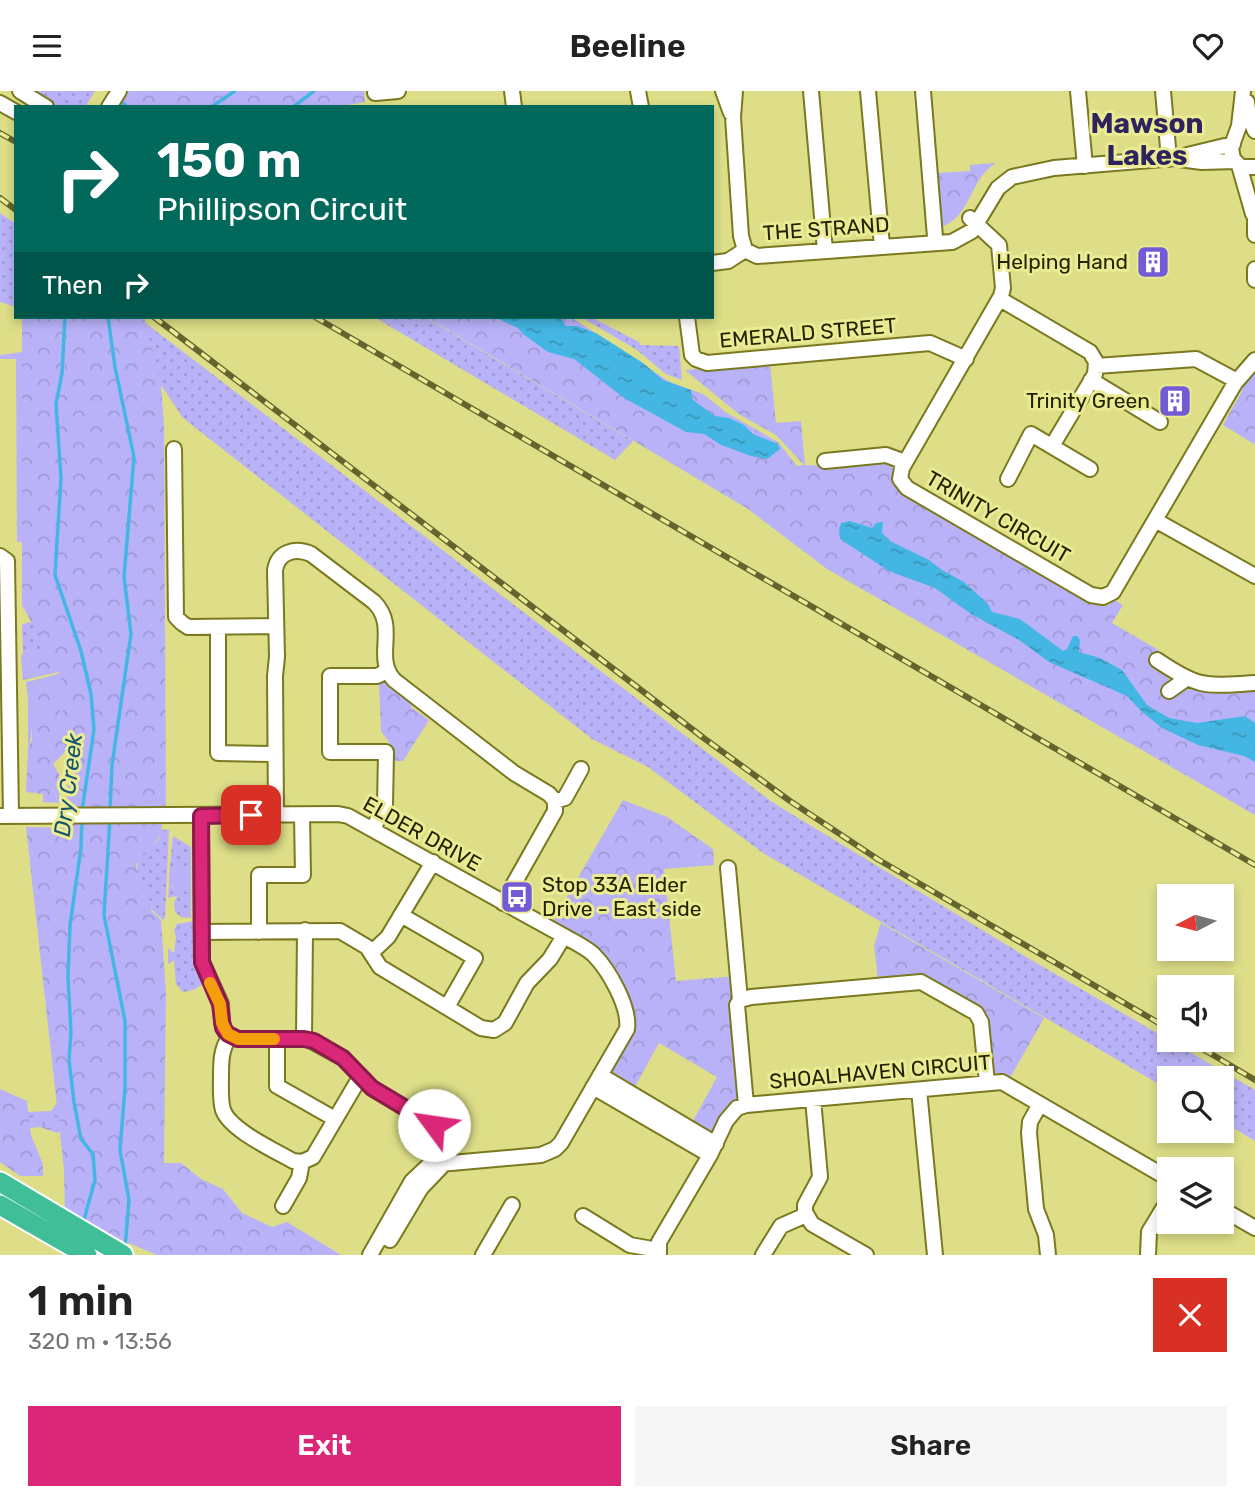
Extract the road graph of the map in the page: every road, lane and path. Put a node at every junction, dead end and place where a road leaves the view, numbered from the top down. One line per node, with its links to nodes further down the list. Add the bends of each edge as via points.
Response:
1 (20, 91): 12 (street)
2 (398, 91): 11 (street)
3 (725, 91): 13 (street, THE STRAND)
4 (734, 91): 13 (street, THE STRAND)
5 (811, 91): 27 (street)
6 (868, 91): 25 (street)
7 (923, 91): 23 (street)
8 (1078, 91): 18 (street)
9 (1163, 91): 16 (street)
10 (1243, 91): 14 (street); 15 (street)
11 (374, 93)
12 (44, 105)
13 (733, 117): 26 (street, THE STRAND, via 741,236)
14 (1255, 133): 15 (street, THE STRAND)
15 (1234, 141): 16 (street, THE STRAND); 17 (street, via 1231,153)
16 (1172, 158): 17 (street, THE STRAND); 18 (street, THE STRAND)
17 (1237, 164): 19 (street, THE STRAND); 20 (street)
18 (1084, 166): 21 (street, THE STRAND, via 1023,166 1001,172 990,183)
19 (1255, 167)
20 (1254, 209): 22 (street)
21 (974, 221): 23 (street, THE STRAND); 24 (street, THE STRAND, via 958,240); 31 (street, TRINITY CIRCUIT, via 999,245)
22 (1255, 235)
23 (935, 237): 24 (street, THE STRAND)
24 (919, 243): 25 (street, THE STRAND)
25 (882, 246): 27 (street, THE STRAND)
26 (746, 250): 27 (street, THE STRAND, via 760,256); 28 (street, via 728,261)
27 (825, 251)
28 (714, 263)
29 (1255, 269): 30 (street)
30 (1255, 280)
31 (1000, 299): 33 (street, TRINITY CIRCUIT); 35 (street, via 1090,352)
32 (687, 319): 33 (street, EMERALD STREET, via 692,355 707,363 930,343)
33 (966, 359): 41 (street, TRINITY CIRCUIT)
34 (1253, 363): 36 (street, TRINITY CIRCUIT)
35 (1094, 373): 36 (street, via 1196,359); 37 (street); 38 (street)
36 (1237, 381): 44 (street, TRINITY CIRCUIT)
37 (1160, 422)
38 (1052, 446): 42 (street); 43 (street, via 1031,433)
39 (174, 449): 48 (street, via 175,611 185,626)
40 (825, 461): 41 (street, via 886,455)
41 (905, 462): 44 (street, TRINITY CIRCUIT, via 900,477 905,487 1094,597 1113,592)
42 (1090, 470)
43 (1008, 479)
44 (1155, 520): 46 (street)
45 (0, 556): 51 (street, via 7,561)
46 (1255, 576)
47 (276, 626): 48 (street); 50 (street, via 276,563 285,553 307,552 382,610); 55 (street)
48 (218, 627): 55 (street, via 218,753)
49 (1157, 660): 52 (street)
50 (387, 671): 58 (street); 63 (street, via 377,676 330,676 330,752 386,752 385,805)
51 (5, 674): 56 (street)
52 (1186, 679): 53 (street, via 1210,686); 54 (street)
53 (1255, 683)
54 (1169, 691)
55 (275, 754): 59 (street)
56 (5, 756): 61 (street)
57 (581, 769): 58 (street, via 565,798)
58 (555, 801): 66 (street, via 555,811)
59 (275, 815): 60 (street, ELDER DRIVE); 62 (street, ELDER DRIVE)
60 (302, 815): 63 (street, ELDER DRIVE, via 338,814); 70 (street, via 303,875 259,875)
61 (6, 816): 62 (street, ELDER DRIVE)
62 (201, 816): 69 (street)
63 (373, 829): 64 (street, ELDER DRIVE)
64 (433, 862): 66 (street, ELDER DRIVE); 67 (street)
65 (728, 868): 73 (street)
66 (503, 903): 71 (street, ELDER DRIVE)
67 (401, 915): 72 (street); 74 (street, via 475,958)
68 (305, 930): 70 (street); 72 (street, via 344,932); 77 (street)
69 (202, 932): 70 (street); 75 (street, via 203,966 220,1004 223,1028)
70 (259, 932)
71 (565, 936): 74 (street, via 527,983 500,1028 481,1028); 79 (street, ELDER DRIVE, via 600,962 629,1016 627,1029)
72 (371, 953): 74 (street, via 380,967)
73 (740, 1000): 80 (street, via 928,984 976,1013 981,1022); 84 (street)
74 (447, 1007)
75 (230, 1036): 76 (street); 87 (street, via 221,1057 226,1116 249,1135)
76 (277, 1039): 77 (street); 85 (street, via 277,1086)
77 (304, 1039): 78 (street, via 343,1058)
78 (363, 1079): 85 (street); 88 (street, via 438,1128 447,1144)
79 (596, 1081): 86 (street); 88 (street, ELDER DRIVE, via 561,1143 548,1153)
80 (987, 1083): 81 (street, SHOALHAVEN CIRCUIT); 83 (street, SHOALHAVEN CIRCUIT, via 1002,1082)
81 (919, 1090): 82 (street, SHOALHAVEN CIRCUIT); 108 (street)
82 (813, 1099): 84 (street, SHOALHAVEN CIRCUIT); 94 (street, via 820,1177 805,1205)
83 (1040, 1104): 89 (street, SHOALHAVEN CIRCUIT); 109 (street, via 1029,1133 1036,1209)
84 (746, 1105): 86 (street, SHOALHAVEN CIRCUIT, via 726,1121)
85 (335, 1119): 87 (street, via 313,1157)
86 (713, 1149): 100 (street, SHOALHAVEN CIRCUIT, via 659,1242)
87 (302, 1162): 93 (street, via 299,1178)
88 (446, 1164): 103 (street, ELDER DRIVE, via 429,1165 412,1181); 104 (street, via 421,1188)
89 (1157, 1172)
90 (0, 1182): 98 (highway)
91 (0, 1205): 98 (highway)
92 (512, 1205): 105 (street)
93 (283, 1206)
94 (806, 1215): 106 (street, via 781,1226); 107 (street, via 812,1224)
95 (583, 1216): 100 (street, via 630,1245)
96 (1234, 1216): 99 (street)
97 (1157, 1219): 110 (street, via 1149,1232)
98 (46, 1221): 101 (highway); 102 (highway)
99 (1255, 1228)
100 (658, 1252)
101 (87, 1255)
102 (123, 1255)
103 (370, 1255)
104 (381, 1255)
105 (483, 1255)
106 (763, 1255)
107 (866, 1255)
108 (935, 1255)
109 (1048, 1255)
110 (1148, 1255)

